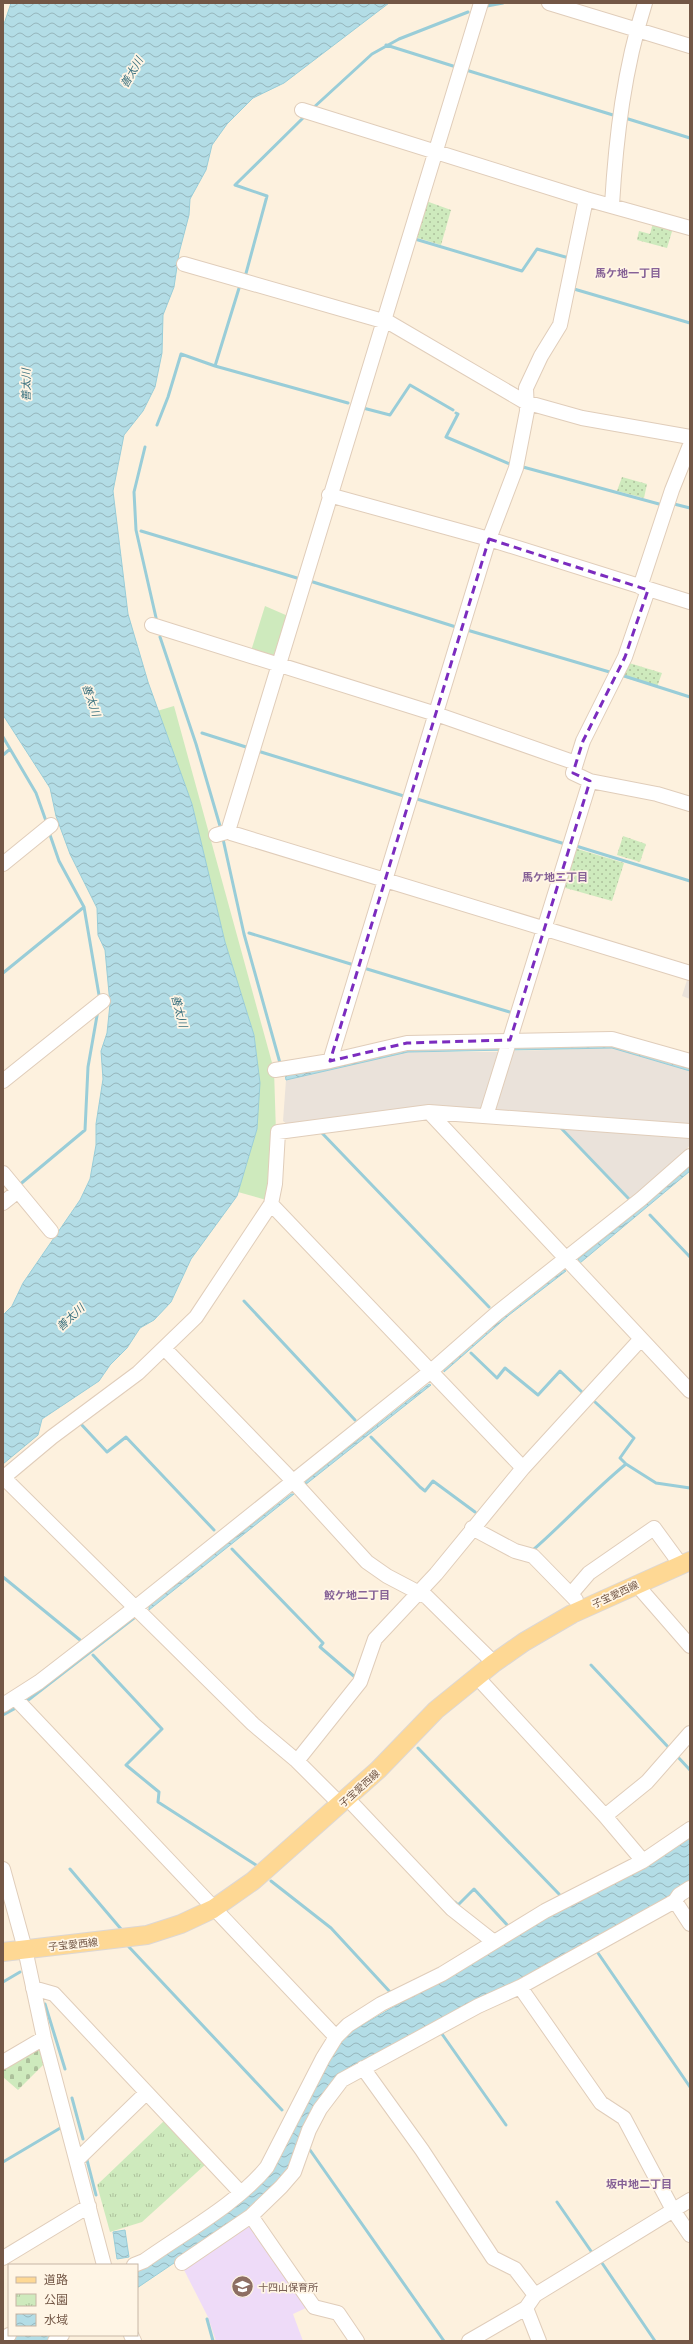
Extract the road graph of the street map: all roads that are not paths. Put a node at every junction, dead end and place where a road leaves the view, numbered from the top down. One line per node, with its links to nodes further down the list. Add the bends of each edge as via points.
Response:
1 (481, 3): 7 (street)
2 (549, 3): 4 (street)
3 (645, 3): 4 (street)
4 (636, 30): 5 (street); 9 (street, via 619,117)
5 (690, 46)
6 (302, 110): 7 (street)
7 (434, 152): 8 (street); 12 (street)
8 (586, 199): 9 (street); 13 (street, via 560,325 540,356 526,388)
9 (612, 206): 10 (street)
10 (690, 228)
11 (184, 264): 12 (street)
12 (382, 320): 13 (street); 16 (street)
13 (525, 402): 14 (street, via 582,418); 17 (street, via 527,411 516,468)
14 (690, 437)
15 (690, 445): 18 (street, via 672,490)
16 (329, 494): 17 (street); 21 (street)
17 (489, 539): 18 (street); 22 (street)
18 (644, 588): 19 (street); 23 (street, via 625,657 583,741)
19 (690, 602)
20 (152, 625): 21 (street)
21 (279, 665): 22 (street); 27 (street)
22 (436, 714): 23 (street); 30 (street)
23 (576, 763): 24 (street, via 573,773)
24 (590, 781): 25 (street, via 657,794); 31 (street)
25 (690, 804)
26 (51, 825): 29 (street)
27 (230, 831): 28 (street); 30 (street, via 231,834)
28 (216, 835)
29 (3, 864)
30 (386, 882): 31 (street); 35 (street)
31 (544, 930): 32 (street); 34 (street)
32 (690, 973)
33 (103, 1000): 38 (street)
34 (508, 1046): 35 (street, via 407,1043); 36 (street, via 612,1039); 40 (street)
35 (330, 1061): 37 (street)
36 (690, 1061)
37 (275, 1070)
38 (3, 1081)
39 (429, 1112): 40 (street); 46 (street, via 278,1132 276,1184); 48 (street)
40 (486, 1116): 41 (street)
41 (690, 1131)
42 (690, 1156): 48 (street)
43 (3, 1173): 44 (street)
44 (18, 1191): 45 (street); 47 (street)
45 (3, 1203)
46 (271, 1204): 50 (street, via 196,1317); 51 (street)
47 (51, 1231)
48 (567, 1259): 49 (street); 51 (street, via 497,1314)
49 (640, 1340): 52 (street); 53 (street)
50 (165, 1349): 54 (street); 55 (street)
51 (432, 1371): 53 (street); 55 (street)
52 (690, 1391)
53 (523, 1468): 56 (street)
54 (3, 1478): 61 (street)
55 (293, 1481): 59 (street, via 367,1562); 61 (street)
56 (472, 1528): 59 (street); 60 (street, via 515,1551 533,1556)
57 (686, 1563): 58 (main road, 子宝愛西線); 60 (street, via 654,1528 589,1573)
58 (636, 1584): 62 (main road, 子宝愛西線); 63 (street)
59 (418, 1593): 64 (street, via 427,1597); 68 (street, via 376,1639 356,1687)
60 (571, 1594): 62 (street)
61 (136, 1607): 66 (street); 68 (street, via 253,1724)
62 (584, 1608): 64 (main road, 子宝愛西線, via 524,1642)
63 (690, 1646)
64 (494, 1663): 65 (main road, 子宝愛西線)
65 (477, 1677): 69 (main road, 子宝愛西線, via 436,1710); 70 (street)
66 (9, 1702): 76 (street)
67 (690, 1733): 70 (street, via 647,1782)
68 (297, 1761): 69 (street)
69 (344, 1801): 76 (main road, 子宝愛西線, via 253,1881); 78 (street, via 452,1909)
70 (605, 1816): 72 (street)
71 (690, 1829): 72 (street)
72 (643, 1861): 78 (street, via 545,1911)
73 (3, 1869): 79 (street)
74 (690, 1888): 75 (street)
75 (675, 1901): 77 (street); 81 (street)
76 (213, 1909): 79 (main road, 子宝愛西線, via 181,1924 147,1935); 83 (street)
77 (690, 1924)
78 (494, 1942): 83 (street, via 442,1974 381,2004 348,2025)
79 (25, 1949): 80 (main road, 子宝愛西線); 82 (street)
80 (3, 1952)
81 (520, 1987): 86 (street, via 478,2006); 92 (street, via 601,2103 624,2118)
82 (32, 1988): 84 (street); 87 (street, via 54,1994)
83 (336, 2037): 89 (street, via 267,2167)
84 (44, 2038): 85 (street); 88 (street)
85 (3, 2062)
86 (363, 2068): 93 (street, via 342,2080 332,2091 309,2130 294,2172 270,2200); 99 (street, via 422,2150 494,2258 516,2269)
87 (146, 2093): 88 (street); 89 (street)
88 (77, 2160): 91 (street)
89 (241, 2193): 98 (street)
90 (690, 2200): 92 (street)
91 (89, 2206): 95 (street); 97 (street)
92 (673, 2210): 94 (street); 99 (street)
93 (251, 2216): 96 (street); 101 (street, via 314,2308 338,2313)
94 (690, 2235)
95 (3, 2258)
96 (182, 2263)
97 (104, 2264)
98 (136, 2264)
99 (535, 2294): 100 (street)
100 (526, 2308): 102 (street); 103 (street)
101 (357, 2341)
102 (469, 2341)
103 (539, 2341)

